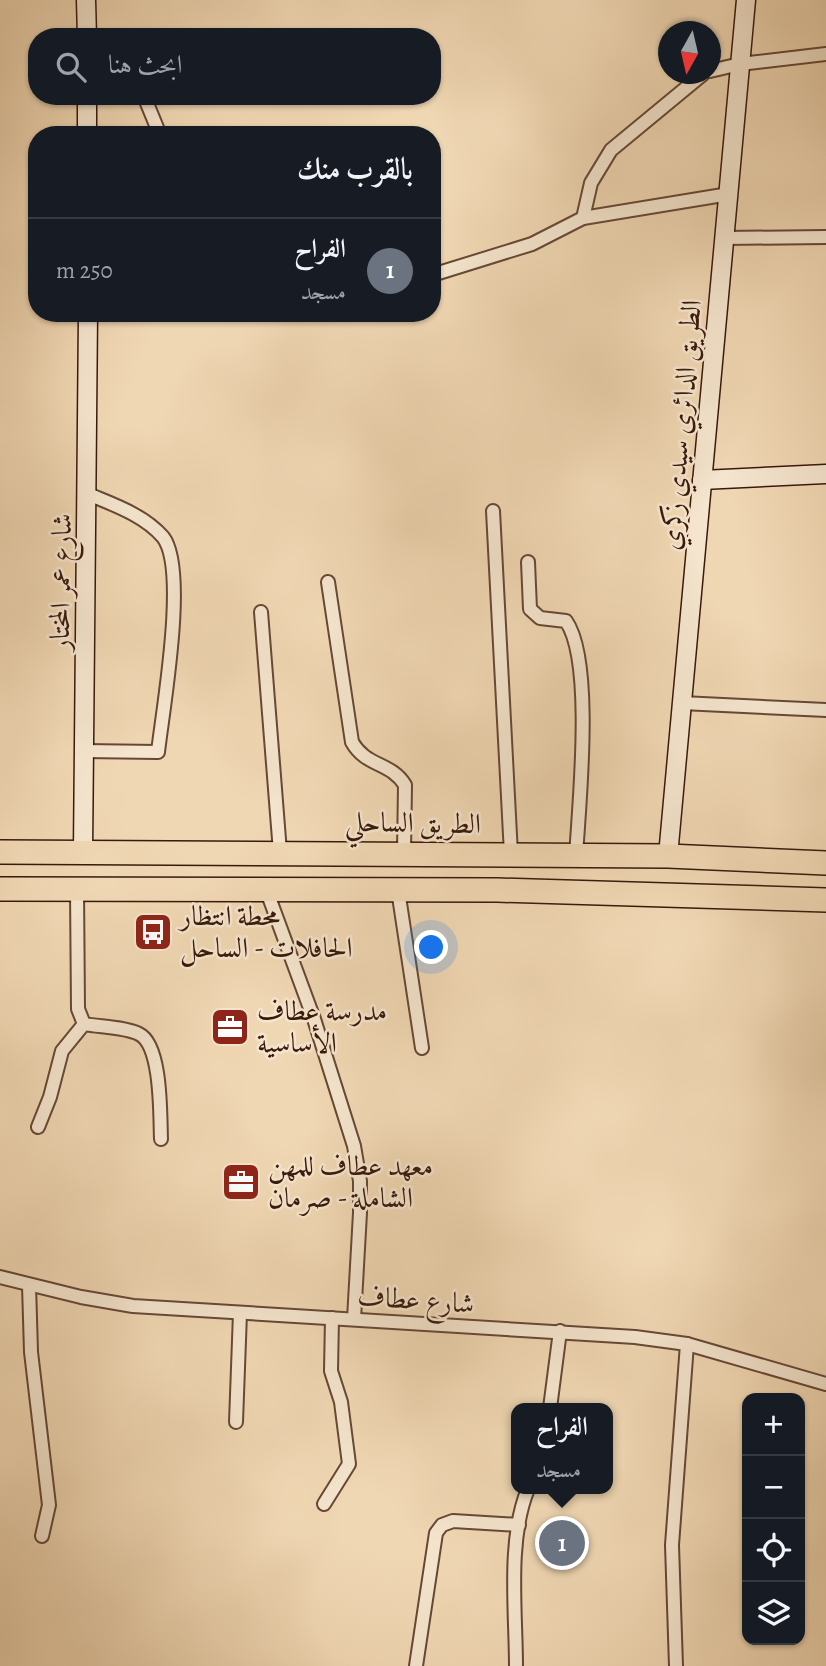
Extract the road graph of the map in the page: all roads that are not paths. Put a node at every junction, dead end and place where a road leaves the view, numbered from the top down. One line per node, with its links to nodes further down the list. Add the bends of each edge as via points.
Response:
1 (86, 0): 3 (street)
2 (746, 0): 5 (street, الطريق الدائري سيدي زكري)
3 (87, 28)
4 (826, 54): 5 (street)
5 (740, 64): 6 (street); 12 (street, الطريق الدائري سيدي زكري)
6 (721, 68)
7 (692, 84): 13 (street, via 611,149 591,183)
8 (87, 105): 10 (street)
9 (148, 105): 11 (street)
10 (87, 126)
11 (156, 126)
12 (729, 194): 13 (street); 15 (street, الطريق الدائري سيدي زكري)
13 (583, 218): 16 (street, via 532,244)
14 (826, 237): 15 (street)
15 (725, 238): 19 (street, الطريق الدائري سيدي زكري)
16 (441, 272)
17 (88, 322): 20 (street, شارع عمر المختار)
18 (826, 474): 19 (street)
19 (702, 480): 25 (street, الطريق الدائري سيدي زكري)
20 (88, 494): 27 (street, شارع عمر المختار); 27 (street, via 138,516 163,538 172,556 175,592 158,751)
21 (493, 511): 32 (street)
22 (528, 562): 33 (street, via 530,609 540,618 566,621 576,645 583,729)
23 (328, 582): 31 (street, via 352,741 363,758 393,772 405,785)
24 (261, 612): 30 (street)
25 (682, 703): 26 (street); 34 (street, الطريق الدائري سيدي زكري)
26 (826, 710)
27 (84, 751): 29 (street, شارع عمر المختار)
28 (0, 852): 29 (highway, الطريق الساحلي)
29 (83, 852): 30 (highway, الطريق الساحلي)
30 (280, 852): 31 (highway, الطريق الساحلي)
31 (404, 852): 32 (highway, الطريق الساحلي)
32 (511, 854): 33 (highway, الطريق الساحلي)
33 (576, 856): 34 (highway, الطريق الساحلي)
34 (668, 856): 35 (highway, الطريق الساحلي)
35 (826, 863)
36 (0, 889): 37 (highway)
37 (77, 889): 38 (highway); 41 (street, via 78,1009)
38 (266, 889): 39 (highway); 49 (street, via 354,1146 360,1203)
39 (398, 890): 40 (highway); 42 (street)
40 (826, 900)
41 (84, 1024): 43 (street, via 62,1051); 44 (street, via 138,1033 149,1041 157,1074)
42 (422, 1048)
43 (38, 1128)
44 (161, 1139)
45 (0, 1277): 46 (street, شارع عطاف)
46 (29, 1285): 47 (street, شارع عطاف, via 133,1306); 58 (street, via 31,1352 49,1505)
47 (240, 1313): 48 (street, شارع عطاف); 54 (street)
48 (332, 1318): 49 (street, شارع عطاف); 56 (street, via 331,1371 341,1402 349,1464)
49 (354, 1320): 50 (street, شارع عطاف)
50 (560, 1331): 51 (street, شارع عطاف); 53 (street)
51 (687, 1344): 52 (street, شارع عطاف); 61 (street, via 672,1545)
52 (826, 1384)
53 (551, 1403)
54 (236, 1422)
55 (527, 1494): 57 (street)
56 (324, 1504)
57 (519, 1525): 59 (street, via 453,1521 436,1533); 60 (street)
58 (42, 1536)
59 (416, 1666)
60 (516, 1666)
61 (677, 1666)

